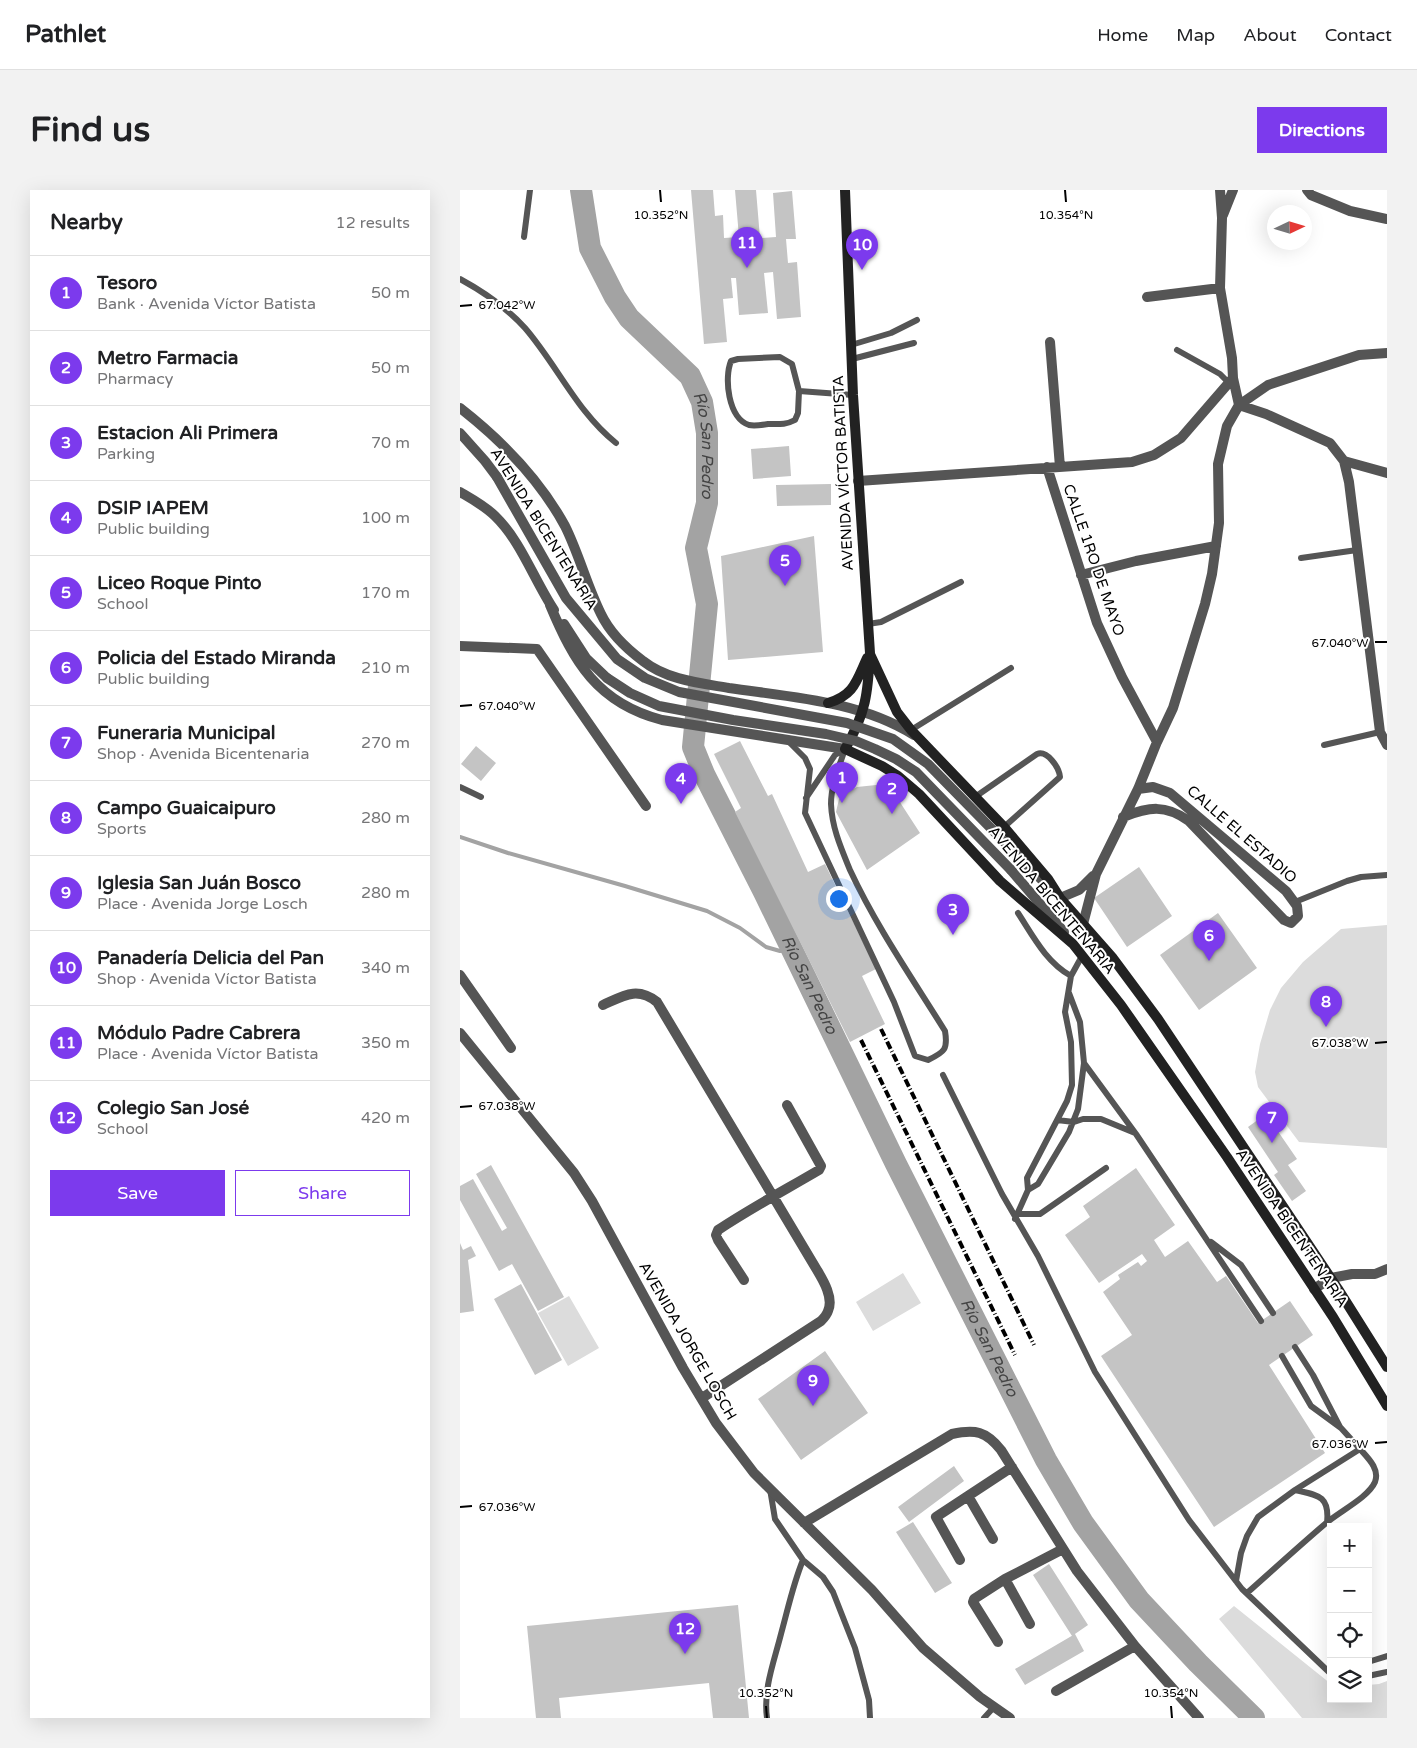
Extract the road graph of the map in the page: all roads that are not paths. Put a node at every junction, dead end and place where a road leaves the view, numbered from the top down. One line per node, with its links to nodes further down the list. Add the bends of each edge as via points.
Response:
1 (530, 190): 8 (lane)
2 (845, 190): 15 (main road, AVENIDA VÍCTOR BATISTA)
3 (1220, 190): 6 (street)
4 (1233, 190): 6 (street)
5 (1307, 190): 7 (street, via 1311,195 1350,211)
6 (1222, 218): 10 (street)
7 (1387, 220)
8 (524, 238)
9 (460, 279): 25 (lane, via 482,290 524,327 589,417)
10 (1220, 288): 11 (street); 19 (street, via 1232,358)
11 (1147, 297)
12 (917, 320): 15 (lane, via 891,333)
13 (1050, 342): 27 (street)
14 (914, 343): 18 (lane)
15 (851, 345): 18 (main road, AVENIDA VÍCTOR BATISTA)
16 (1177, 350): 19 (lane)
17 (1387, 353): 22 (street, via 1359,355 1268,385)
18 (852, 359): 21 (main road, AVENIDA VÍCTOR BATISTA)
19 (1231, 381): 22 (street); 27 (street, via 1181,438 1154,455 1132,462)
20 (799, 391): 20 (lane, via 795,420 788,424 750,425 739,420 730,398 727,379 731,361 780,357 792,364); 21 (lane)
21 (853, 394): 30 (main road, AVENIDA VÍCTOR BATISTA)
22 (1239, 405): 26 (street, via 1330,443); 32 (street, via 1227,426 1218,464)
23 (460, 408): 42 (street, via 489,432 541,490 565,526 601,615 624,644 645,663 678,678)
24 (460, 433): 62 (street, AVENIDA BICENTENARIA, bridge, via 497,478 566,598 617,659 646,678 679,692 847,723 892,738 928,764)
25 (616, 443)
26 (1344, 461): 29 (street); 33 (street)
27 (1060, 466): 28 (street)
28 (1047, 467): 30 (street); 35 (street, CALLE 1RO DE MAYO)
29 (1387, 473)
30 (858, 481): 38 (main road, AVENIDA VÍCTOR BATISTA)
31 (460, 492): 37 (street, via 495,516 513,538)
32 (1216, 546): 35 (street); 48 (street, via 1205,604 1173,708)
33 (1357, 550): 34 (lane); 45 (street)
34 (1301, 558)
35 (1081, 575): 48 (street, CALLE 1RO DE MAYO, via 1097,623 1122,678)
36 (961, 582): 38 (lane, via 881,622)
37 (550, 604): 47 (street, via 566,642 583,668 619,704 641,715 662,720); 66 (street, AVENIDA BICENTENARIA, bridge, via 586,658 630,693 659,706 856,741 916,772 1011,870)
38 (868, 624): 40 (main road, AVENIDA VÍCTOR BATISTA)
39 (460, 646): 57 (street, via 537,649)
40 (870, 653): 42 (main road, via 852,690 842,699); 43 (main road, AVENIDA VÍCTOR BATISTA); 44 (main road, via 897,712)
41 (1011, 668): 44 (lane)
42 (828, 703): 43 (street)
43 (863, 712): 46 (street, via 887,720); 51 (main road, AVENIDA VÍCTOR BATISTA)
44 (911, 730): 46 (main road)
45 (1380, 732): 49 (lane); 50 (street)
46 (919, 738): 55 (main road)
47 (787, 740): 51 (street); 56 (lane, via 805,758 810,769)
48 (1157, 742): 53 (street)
49 (1324, 745)
50 (1387, 745)
51 (845, 749): 56 (lane, via 835,755); 56 (lane, via 832,788 833,826 865,902 945,1031 947,1044 942,1054 928,1060 915,1056 894,1002 805,813); 66 (main road, via 865,756 898,776 919,794 1000,881)
52 (460, 788): 54 (lane)
53 (1138, 789): 58 (street); 63 (street, CALLE EL ESTADIO, via 1153,787 1170,793)
54 (481, 797)
55 (976, 797): 59 (main road); 59 (lane, via 1037,754 1046,754 1060,777)
56 (805, 800)
57 (646, 806)
58 (1123, 817): 60 (street); 63 (street, CALLE EL ESTADIO, via 1142,810 1171,810 1188,821 1288,922 1298,916)
59 (1004, 827): 62 (main road)
60 (1096, 874): 62 (street, via 1079,890); 65 (street)
61 (1387, 875): 63 (lane, via 1347,881)
62 (1059, 896): 65 (main road, AVENIDA BICENTENARIA)
63 (1295, 902)
64 (1018, 913): 69 (lane, via 1046,955)
65 (1083, 924): 86 (main road, AVENIDA BICENTENARIA, via 1158,1019)
66 (1073, 944): 67 (main road, AVENIDA BICENTENARIA)
67 (1082, 956): 69 (lane); 88 (main road, AVENIDA BICENTENARIA, via 1138,1029)
68 (460, 975): 73 (street)
69 (1071, 976): 70 (lane)
70 (1069, 993): 74 (lane, via 1080,1022); 77 (lane, via 1065,1012 1072,1085)
71 (603, 1006): 82 (street, via 626,995 639,993 657,1002)
72 (460, 1033): 94 (street, AVENIDA JORGE LOSCH, via 574,1173)
73 (511, 1048)
74 (1084, 1063): 78 (lane); 79 (lane)
75 (942, 1075): 83 (lane)
76 (786, 1105): 82 (street, via 821,1166)
77 (1056, 1120): 78 (lane); 81 (lane, via 1027,1178)
78 (1074, 1122): 79 (lane, via 1101,1119); 81 (lane, via 1038,1184)
79 (1136, 1134): 84 (lane)
80 (1106, 1168): 83 (lane, via 1040,1214)
81 (1028, 1190): 83 (lane)
82 (774, 1197): 87 (street, via 753,1207 718,1230 716,1235); 94 (street, via 825,1285 829,1310 822,1321)
83 (1016, 1217): 109 (lane, via 1095,1372 1189,1520)
84 (1206, 1238): 89 (lane, via 1241,1265); 90 (lane)
85 (1387, 1269): 86 (street, via 1375,1274)
86 (1331, 1278): 88 (street); 93 (main road, AVENIDA BICENTENARIA)
87 (744, 1280)
88 (1314, 1289): 95 (main road, AVENIDA BICENTENARIA)
89 (1273, 1313)
90 (1261, 1321)
91 (1295, 1347): 96 (lane)
92 (1282, 1356): 96 (lane, via 1311,1406)
93 (1387, 1367)
94 (702, 1398): 99 (street, AVENIDA JORGE LOSCH, via 716,1423 754,1473)
95 (1387, 1406)
96 (1341, 1428): 97 (lane)
97 (1360, 1449): 100 (lane); 103 (lane, via 1375,1468 1376,1480 1371,1490)
98 (1012, 1467): 101 (street); 102 (street, via 991,1438 978,1432 952,1434); 105 (street)
99 (770, 1488): 102 (street, AVENIDA JORGE LOSCH); 106 (lane, via 775,1519)
100 (1294, 1490): 103 (lane, via 1318,1496 1324,1501); 109 (lane, via 1258,1517 1241,1553)
101 (968, 1496): 104 (street); 107 (street, via 936,1518)
102 (804, 1523): 120 (street, AVENIDA JORGE LOSCH, via 872,1590 923,1648)
103 (1327, 1523): 110 (lane)
104 (993, 1539)
105 (1063, 1549): 108 (street); 113 (street)
106 (803, 1560): 121 (lane, via 790,1593 769,1678); 122 (lane, via 823,1577 833,1592 855,1648 869,1700)
107 (960, 1560)
108 (1005, 1579): 111 (street); 112 (street, via 973,1602)
109 (1236, 1581): 110 (lane)
110 (1247, 1593): 116 (lane)
111 (1030, 1624)
112 (998, 1642)
113 (1135, 1646): 119 (street); 125 (street)
114 (1387, 1656): 115 (lane)
115 (1372, 1661)
116 (1327, 1670)
117 (1387, 1672): 118 (lane)
118 (1372, 1675)
119 (1056, 1691)
120 (994, 1707): 123 (lane); 124 (street, AVENIDA JORGE LOSCH)
121 (768, 1718)
122 (870, 1718)
123 (984, 1718)
124 (1010, 1718)
125 (1199, 1718)

